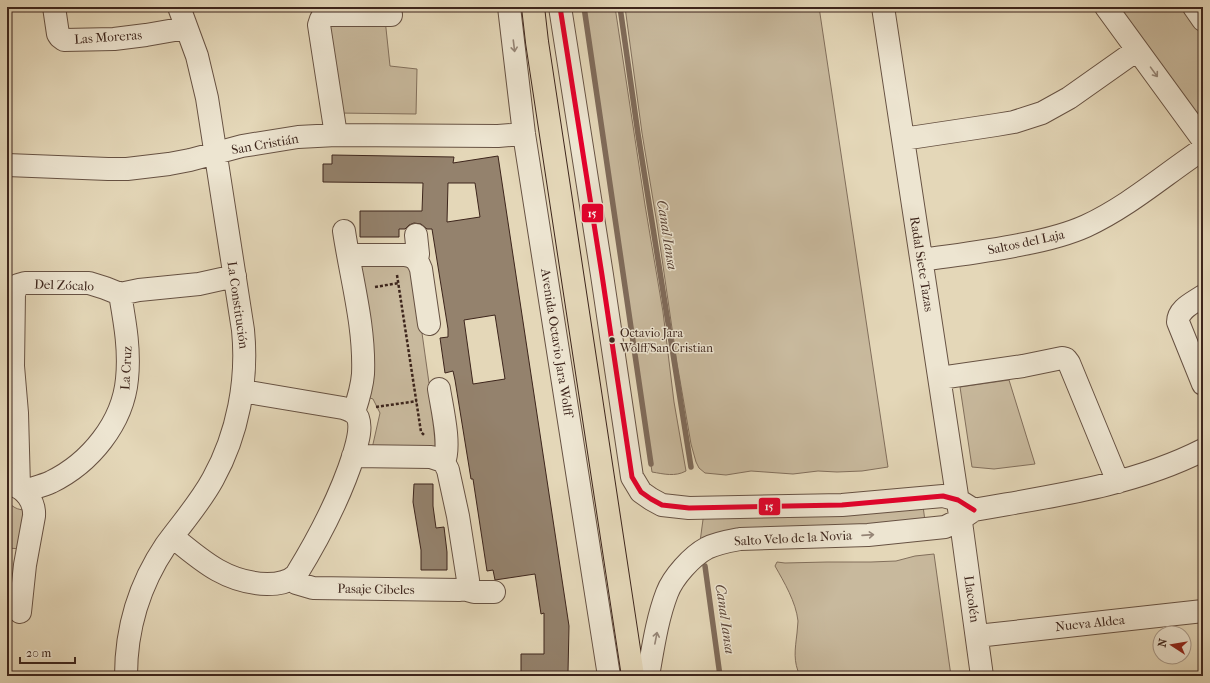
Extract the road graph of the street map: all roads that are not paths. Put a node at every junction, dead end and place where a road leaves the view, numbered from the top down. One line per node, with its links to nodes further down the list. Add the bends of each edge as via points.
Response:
1 (54, 7): 13 (street, Las Moreras, via 58,34 64,40 125,38)
2 (179, 7): 13 (street, La Constitución)
3 (509, 7): 16 (street, Avenida Octavio Jara Wolff, one-way to 16)
4 (533, 7): 14 (main road, Avenida Octavio Jara Wolff)
5 (542, 7): 14 (main road, Avenida Octavio Jara Wolff, via 543,20)
6 (560, 7): 42 (street, Salto Velo de la Novia, via 632,477 641,492 662,505 688,508 866,504 943,496)
7 (883, 7): 18 (street, Radal Siete Tazas)
8 (1106, 7): 15 (street)
9 (1194, 7): 12 (street)
10 (315, 13): 11 (street); 17 (street)
11 (391, 15)
12 (1203, 20)
13 (186, 28): 21 (street, La Constitución, via 203,83)
14 (537, 42): 52 (main road, Avenida Octavio Jara Wolff)
15 (1137, 50): 18 (street, via 1070,98 1042,113 996,125); 19 (street, one-way to 19)
16 (524, 134): 17 (street, San Cristián); 51 (street, Avenida Octavio Jara Wolff)
17 (336, 135): 21 (street, San Cristián, via 242,146)
18 (903, 139): 27 (street, Radal Siete Tazas)
19 (1203, 140)
20 (1203, 149): 27 (street, Saltos del Laja, via 1122,207 1064,235 1004,248)
21 (216, 154): 22 (street, San Cristián, via 169,164 127,169); 28 (street, La Constitución)
22 (7, 165)
23 (344, 231): 25 (street)
24 (416, 235): 26 (street)
25 (349, 254): 26 (street, via 410,256); 36 (street, via 363,374)
26 (417, 260): 31 (street, via 421,268)
27 (922, 260): 32 (street, Radal Siete Tazas)
28 (235, 276): 29 (street); 35 (street, La Constitución, via 244,330 245,363)
29 (120, 294): 41 (street, La Cruz, via 128,364 124,396 115,421 102,441 76,466 43,486); 41 (street, Del Zócalo, via 90,283 25,283 16,288 13,366 17,413)
30 (1203, 296): 33 (street, via 1180,312 1178,322)
31 (429, 324)
32 (940, 378): 40 (street, via 1066,359); 42 (street, Radal Siete Tazas)
33 (1203, 384)
34 (439, 389): 39 (street, via 446,438)
35 (242, 391): 36 (street); 43 (street, La Constitución, via 231,438 214,478)
36 (354, 412): 38 (street, via 358,417 359,432)
37 (1203, 450): 40 (street, Salto Velo de la Novia, via 1168,466)
38 (353, 456): 39 (street, via 430,457); 44 (street, via 329,518 296,575)
39 (444, 462): 45 (street, via 448,470 463,544 468,580)
40 (1118, 482): 42 (street, Salto Velo de la Novia)
41 (17, 487): 48 (street, Del Zócalo, via 33,506 34,513)
42 (964, 513): 49 (street, Llacolén); 53 (street, Salto Velo de la Novia, one-way to 42, via 659,620 668,591 684,568 708,548 740,539 868,535 945,527)
43 (173, 537): 44 (street, via 208,565 235,579 274,584); 50 (street, La Constitución, via 149,574 135,609 128,642)
44 (291, 579): 45 (street, Pasaje Cibeles, via 313,588)
45 (463, 589): 46 (street, Pasaje Cibeles)
46 (494, 592)
47 (1203, 611): 49 (street, Nueva Aldea)
48 (20, 612)
49 (977, 636): 54 (street, Llacolén)
50 (126, 676)
51 (609, 676)
52 (633, 676)
53 (648, 676)
54 (982, 676)

